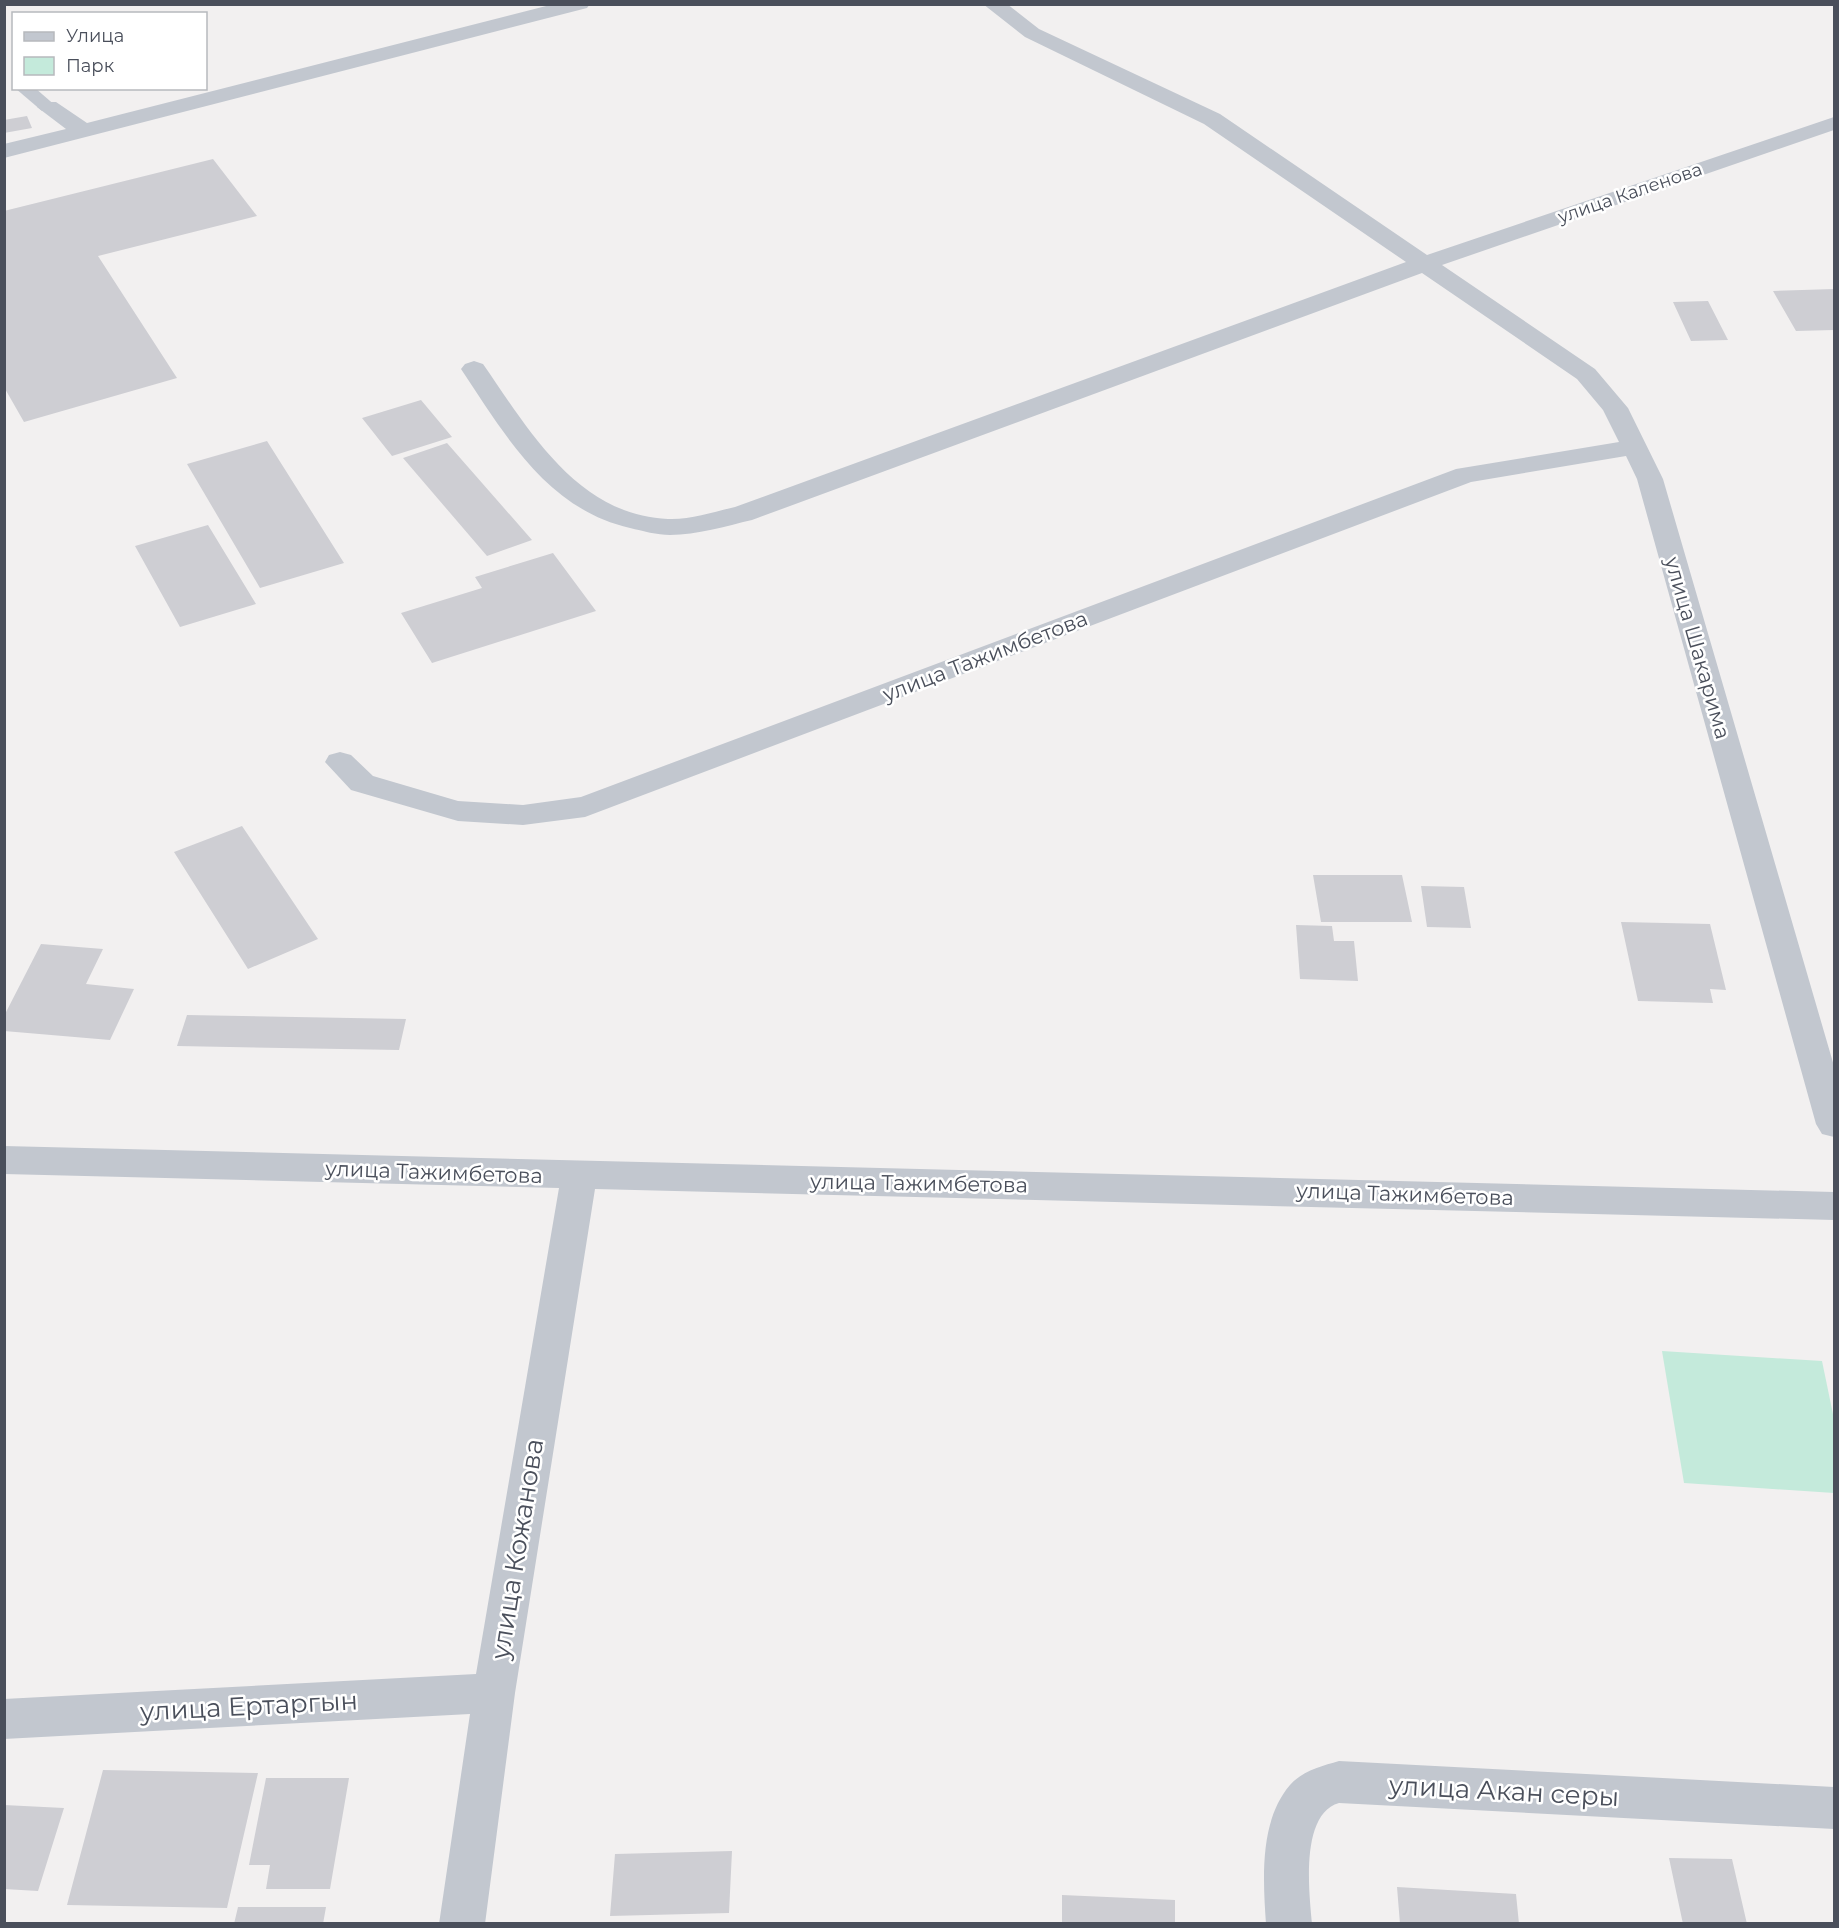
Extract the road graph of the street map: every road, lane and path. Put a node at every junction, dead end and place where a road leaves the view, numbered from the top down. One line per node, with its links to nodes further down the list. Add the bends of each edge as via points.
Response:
1 (580, 4): 6 (street)
2 (993, 4): 8 (street, улица Шакарима, via 1032,33 1212,120)
3 (25, 90): 4 (lane)
4 (48, 107): 6 (street)
5 (1834, 123): 8 (street, улица Каленова)
6 (84, 131): 7 (street)
7 (4, 151)
8 (1426, 263): 9 (street, улица Каленова, via 742,514 673,527 609,516 558,483); 10 (street, улица Шакарима, via 1586,374 1615,408)
9 (474, 369)
10 (1635, 447): 11 (street, улица Тажимбетова, via 1465,475 585,807 523,815 458,811 362,783); 12 (street, улица Шакарима, via 1650,479)
11 (340, 762)
12 (1834, 1124)
13 (4, 1160): 14 (street, улица Тажимбетова)
14 (579, 1176): 15 (street, улица Тажимбетова); 16 (street, улица Кожанова)
15 (1834, 1206)
16 (494, 1693): 17 (street, улица Ертаргын); 19 (street, улица Кожанова)
17 (4, 1719)
18 (1834, 1808): 20 (street, улица Акан серы, via 1339,1782 1315,1791 1300,1811 1289,1839)
19 (462, 1923)
20 (1289, 1923)

